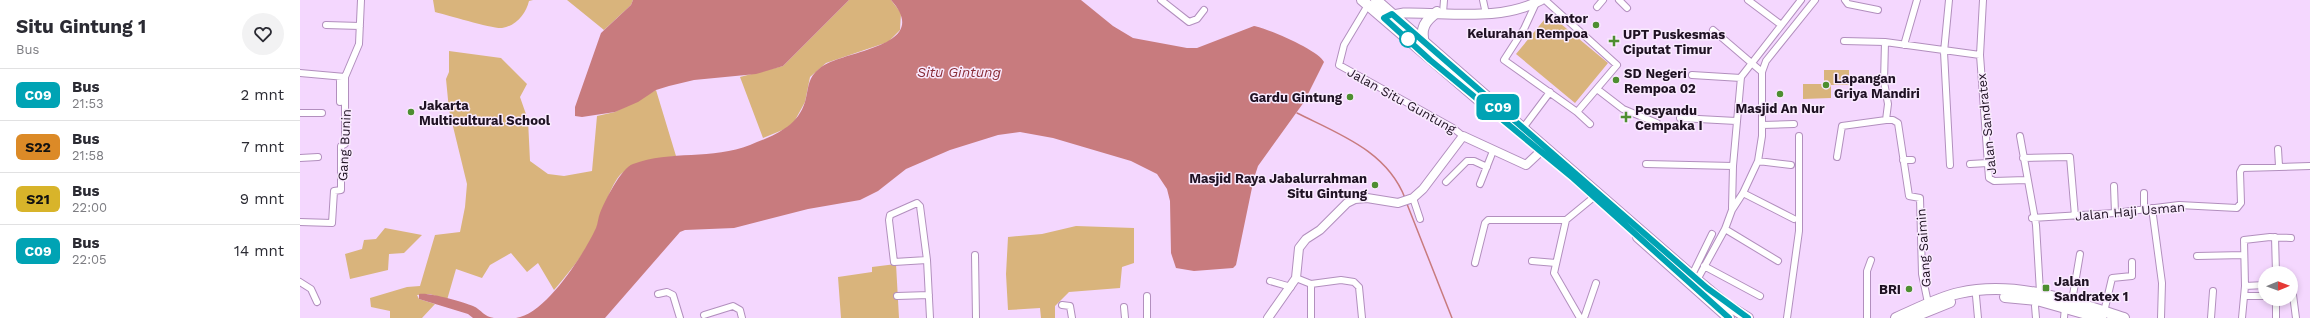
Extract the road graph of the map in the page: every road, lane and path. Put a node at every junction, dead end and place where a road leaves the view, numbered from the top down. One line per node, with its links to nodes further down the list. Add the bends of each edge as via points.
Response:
1 (361, 0): 25 (street)
2 (1161, 0): 18 (street, via 1189,22 1197,19)
3 (1444, 0): 20 (street)
4 (1483, 0): 21 (street)
5 (1603, 0): 16 (street)
6 (1618, 0): 17 (street)
7 (1748, 0): 23 (street)
8 (1801, 0): 23 (street)
9 (1815, 0): 34 (street, via 1771,53)
10 (1845, 0): 19 (street, via 1848,4)
11 (1917, 0): 30 (street)
12 (1949, 0): 31 (street)
13 (1983, 0): 32 (street, Jalan Sandratex)
14 (1373, 1): 22 (highway); 53 (street, Jalan Situ Guntung, via 1344,45 1339,65)
15 (1536, 2): 21 (main road, via 1502,13); 39 (street, via 1616,63 1617,66); 40 (street, via 1524,29 1504,59)
16 (1596, 7)
17 (1627, 8)
18 (1204, 10)
19 (1878, 10)
20 (1440, 12): 21 (main road); 22 (main road); 29 (highway, via 1424,25)
21 (1486, 14)
22 (1388, 16): 29 (highway); 58 (highway, via 1430,60)
23 (1780, 24): 33 (street)
24 (326, 25): 25 (street)
25 (360, 26): 37 (street, via 359,44)
26 (1713, 30): 33 (street)
27 (1844, 41): 28 (street, Jalan Sandratex)
28 (1885, 42): 30 (street, Jalan Sandratex); 46 (street, via 1884,89 1888,106)
29 (1424, 43): 52 (highway)
30 (1904, 45): 31 (street, Jalan Sandratex)
31 (1944, 52): 32 (street, Jalan Sandratex); 70 (street)
32 (1980, 55): 66 (street, Jalan Sandratex)
33 (1752, 62): 34 (street); 38 (street)
34 (1762, 72): 51 (street)
35 (300, 73): 37 (street)
36 (1692, 75): 38 (street)
37 (342, 77): 41 (street); 92 (street, Gang Bunin, via 346,130 345,144 341,146 341,190 334,191 332,223)
38 (1740, 78): 47 (street)
39 (1597, 89): 42 (street); 48 (street, via 1623,109)
40 (1550, 92): 42 (street); 52 (street)
41 (340, 102)
42 (1577, 112): 49 (street)
43 (322, 113): 44 (street)
44 (300, 114)
45 (1680, 118): 47 (street)
46 (1886, 120): 60 (street, via 1842,126); 63 (street, Gang Saimin, via 1898,123)
47 (1736, 121): 71 (street)
48 (1657, 123)
49 (1590, 124)
50 (1794, 124): 51 (street)
51 (1762, 125): 65 (street)
52 (1523, 128): 110 (highway)
53 (1464, 136): 57 (street); 82 (street, via 1423,189)
54 (1799, 136): 152 (street, via 1799,231)
55 (2020, 136): 62 (street)
56 (2278, 149): 72 (street)
57 (1493, 151): 58 (street, via 1526,165); 74 (street)
58 (1541, 151): 81 (highway)
59 (318, 157): 61 (street)
60 (1837, 157)
61 (300, 158)
62 (2023, 158): 75 (street); 87 (street, via 2070,157)
63 (1903, 160): 64 (street); 130 (street, Gang Saimin, via 1910,197 1920,198 1922,274)
64 (1912, 160)
65 (1758, 161): 69 (street); 79 (street)
66 (1988, 163): 68 (street); 75 (street, Jalan Sandratex, via 1989,178 1992,181)
67 (1646, 164): 71 (street)
68 (1970, 164)
69 (1791, 165)
70 (1950, 165)
71 (1733, 166): 85 (street)
72 (2279, 166): 73 (street, Jalan Haji Usman); 83 (street, Jalan Haji Usman, via 2241,169 2241,203 2238,208 2179,205)
73 (2310, 166)
74 (1487, 167): 76 (street, via 1468,161); 77 (street)
75 (2026, 180): 88 (street)
76 (1446, 182)
77 (1480, 184)
78 (2114, 186): 86 (street)
79 (1743, 193): 85 (street); 90 (street)
80 (2144, 193): 84 (street)
81 (1594, 197): 91 (street); 150 (highway)
82 (1408, 200): 89 (street); 111 (street, via 1398,203 1362,198 1347,203 1330,222 1301,243)
83 (2152, 208): 84 (street, Jalan Haji Usman); 160 (street, via 2162,283)
84 (2144, 209): 86 (street, Jalan Haji Usman)
85 (1732, 210): 93 (street)
86 (2115, 213): 87 (street, Jalan Haji Usman)
87 (2075, 216): 88 (street, Jalan Haji Usman)
88 (2033, 217): 122 (street)
89 (1420, 219)
90 (1794, 219)
91 (1566, 220): 106 (street, via 1488,220 1485,223); 107 (street)
92 (300, 222)
93 (1725, 229): 104 (street); 108 (street)
94 (1712, 234): 110 (street)
95 (2275, 237): 96 (street); 99 (street, via 2244,239); 109 (street)
96 (2291, 238)
97 (2080, 254): 131 (street)
98 (975, 255): 141 (street)
99 (2244, 255): 100 (street); 117 (street)
100 (2196, 256)
101 (927, 260): 101 (street, via 894,262 889,220 891,215 916,203 920,205); 121 (street)
102 (1871, 260): 153 (street, via 1867,271)
103 (1532, 261): 107 (street)
104 (1778, 261)
105 (2132, 262): 137 (street, via 2132,277 2112,278)
106 (1475, 263)
107 (1556, 263): 148 (street, via 1555,275)
108 (1704, 266): 110 (street); 125 (street)
109 (2276, 266)
110 (1694, 277): 151 (highway, via 1727,305)
111 (1296, 278): 115 (street); 118 (street)
112 (1270, 281): 118 (street)
113 (300, 282): 129 (street, via 312,289)
114 (1596, 283): 149 (street)
115 (1311, 284): 146 (street); 147 (street, via 1341,280 1354,282 1360,287)
116 (2258, 285): 117 (street)
117 (2245, 286): 127 (street)
118 (1291, 287): 145 (street)
119 (2213, 291): 161 (street)
120 (658, 294): 138 (street, via 667,292 673,295)
121 (929, 295): 123 (street); 140 (street)
122 (2038, 295): 126 (highway); 130 (highway, via 1970,291); 131 (highway); 157 (street, via 2035,306)
123 (897, 296)
124 (1146, 296): 144 (street)
125 (1760, 296)
126 (1976, 296): 155 (highway, via 1952,301); 156 (street)
127 (2244, 296): 128 (street); 162 (street)
128 (2258, 296)
129 (317, 302)
130 (1928, 304): 154 (highway)
131 (2069, 304): 137 (highway); 158 (street)
132 (1062, 305): 142 (street, via 1070,306)
133 (2276, 306): 163 (street)
134 (2294, 306): 164 (street)
135 (1124, 307): 143 (street)
136 (704, 315): 139 (street, via 733,306 740,310)
137 (2103, 315): 159 (highway)
138 (680, 318)
139 (742, 318)
140 (930, 318)
141 (976, 318)
142 (1072, 318)
143 (1125, 318)
144 (1147, 318)
145 (1268, 318)
146 (1311, 318)
147 (1362, 318)
148 (1580, 318)
149 (1584, 318)
150 (1729, 318)
151 (1748, 318)
152 (1787, 318)
153 (1867, 318)
154 (1896, 318)
155 (1912, 318)
156 (1978, 318)
157 (2036, 318)
158 (2064, 318)
159 (2124, 318)
160 (2161, 318)
161 (2210, 318)
162 (2242, 318)
163 (2276, 318)
164 (2296, 318)

